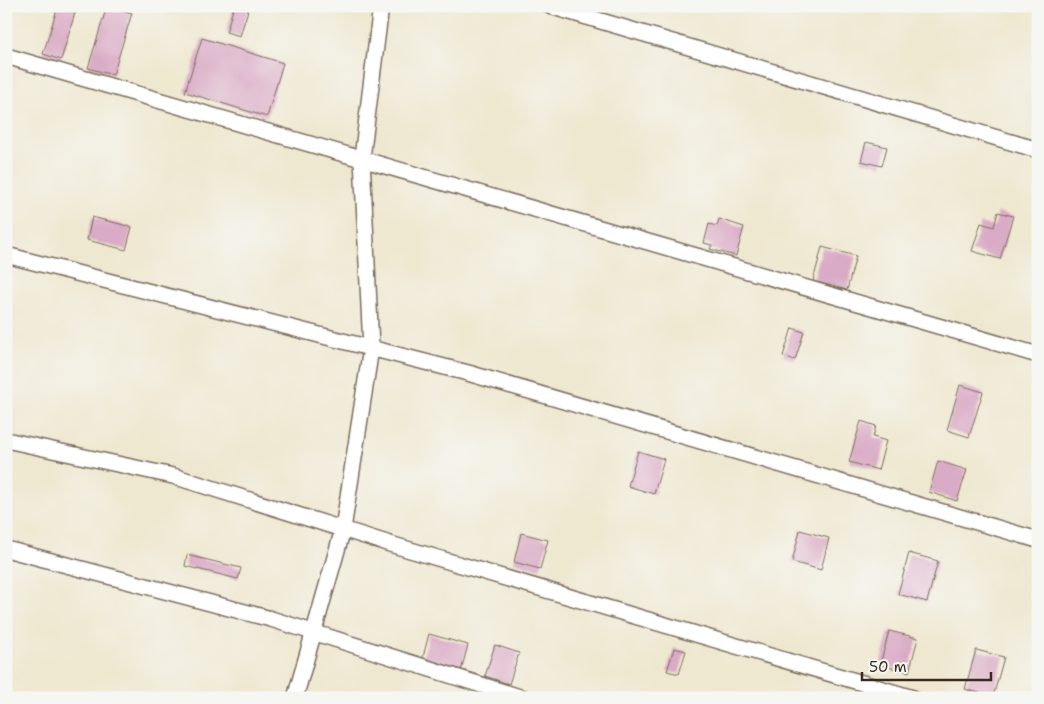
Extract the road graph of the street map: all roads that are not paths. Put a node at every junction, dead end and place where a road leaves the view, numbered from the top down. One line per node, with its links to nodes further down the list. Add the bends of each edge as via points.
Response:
1 (381, 6): 5 (street)
2 (550, 6): 4 (street)
3 (6, 56): 5 (street)
4 (1038, 150)
5 (362, 158): 7 (street); 8 (street)
6 (6, 255): 7 (street)
7 (371, 348): 10 (street); 11 (street, via 468,373)
8 (1038, 355)
9 (6, 440): 10 (street, via 173,476)
10 (342, 529): 13 (street); 16 (street)
11 (1038, 540)
12 (6, 549): 13 (street)
13 (312, 632): 14 (street); 15 (street)
14 (295, 698)
15 (523, 698)
16 (913, 698)

